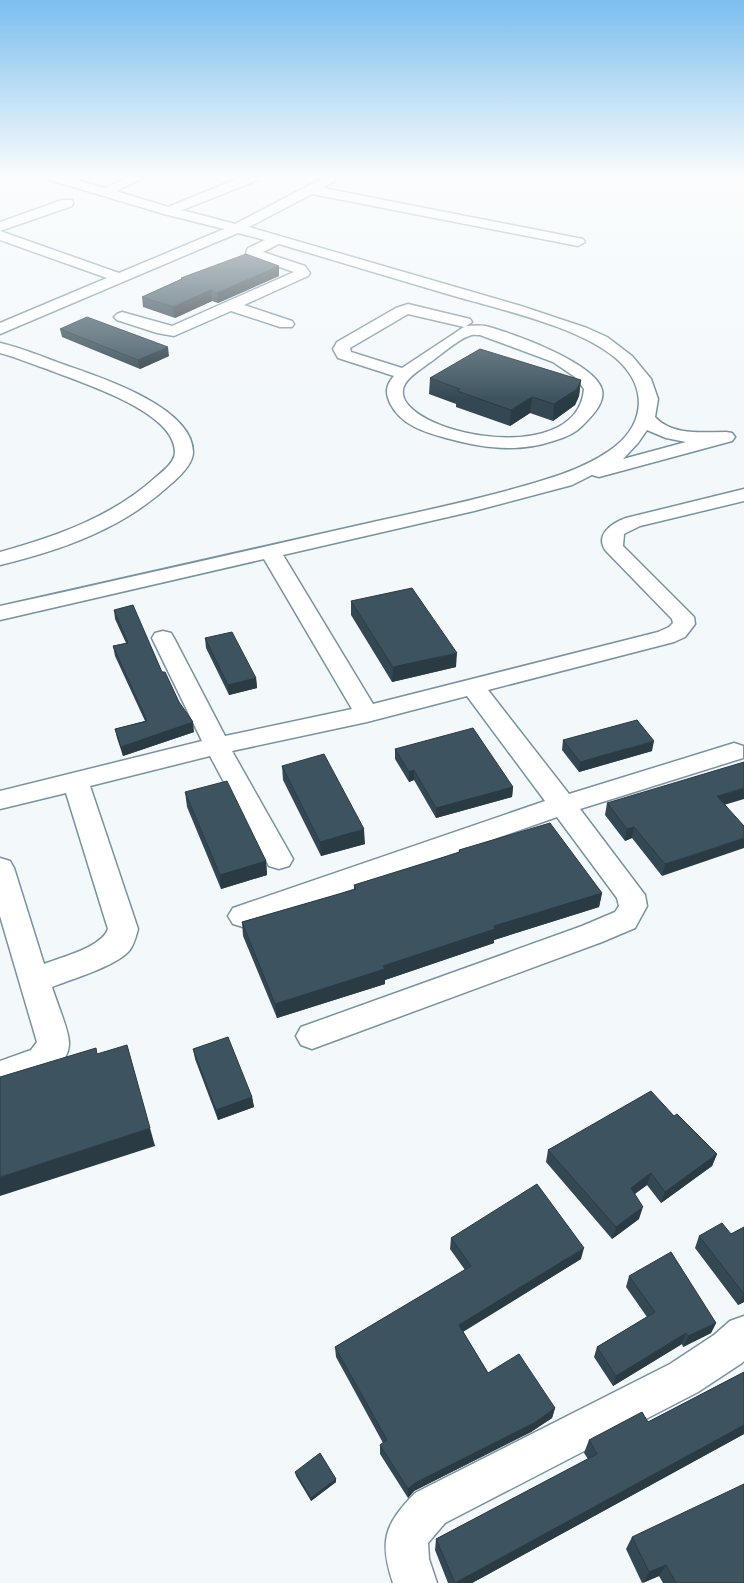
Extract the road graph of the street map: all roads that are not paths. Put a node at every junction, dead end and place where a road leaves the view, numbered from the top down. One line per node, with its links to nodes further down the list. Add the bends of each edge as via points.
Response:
1 (44, 251): 5 (street)
2 (183, 251): 5 (street)
3 (253, 251): 7 (street, via 253,254 300,269 303,273)
4 (314, 251): 6 (street)
5 (120, 278): 12 (street)
6 (495, 304): 8 (street); 11 (street)
7 (232, 306): 9 (street, via 174,331); 10 (street)
8 (516, 309): 11 (street); 15 (street, via 582,331 601,340 626,359 643,379 649,399)
9 (122, 317)
10 (286, 324)
11 (471, 328): 14 (street); 14 (street, via 408,309 341,349 344,355); 14 (street, via 560,359 581,373 594,389 592,403 575,423 557,434 536,441 476,442 430,428 412,418 395,395 396,384)
12 (0, 329)
13 (0, 348): 21 (street, via 109,388 143,404 159,414 182,439 184,452 178,466 131,507 98,526 42,548)
14 (405, 374)
15 (646, 418): 16 (street, via 669,434 684,437); 17 (street)
16 (735, 436): 17 (street, via 653,443); 18 (street)
17 (632, 439): 18 (street, via 616,455)
18 (565, 481): 20 (street)
19 (744, 495): 24 (street, via 633,522 614,533 613,547 682,617 684,624 677,632)
20 (270, 552): 22 (street); 25 (street)
21 (0, 559)
22 (0, 613)
23 (163, 638): 26 (street)
24 (474, 687): 25 (street); 30 (street)
25 (367, 714): 26 (street)
26 (217, 746): 28 (street); 31 (street)
27 (734, 752): 30 (street)
28 (76, 783): 29 (street); 34 (street, via 122,929 119,942 107,952)
29 (0, 800)
30 (562, 805): 33 (street); 35 (street, via 631,895 633,906 625,920)
31 (279, 859)
32 (0, 868): 34 (street)
33 (243, 916)
34 (35, 981): 36 (street, via 53,1042 52,1052 42,1060)
35 (312, 1036)
36 (0, 1075)
37 (744, 1335): 38 (street, via 684,1378 430,1508 413,1524 405,1540 405,1553)
38 (415, 1583)

